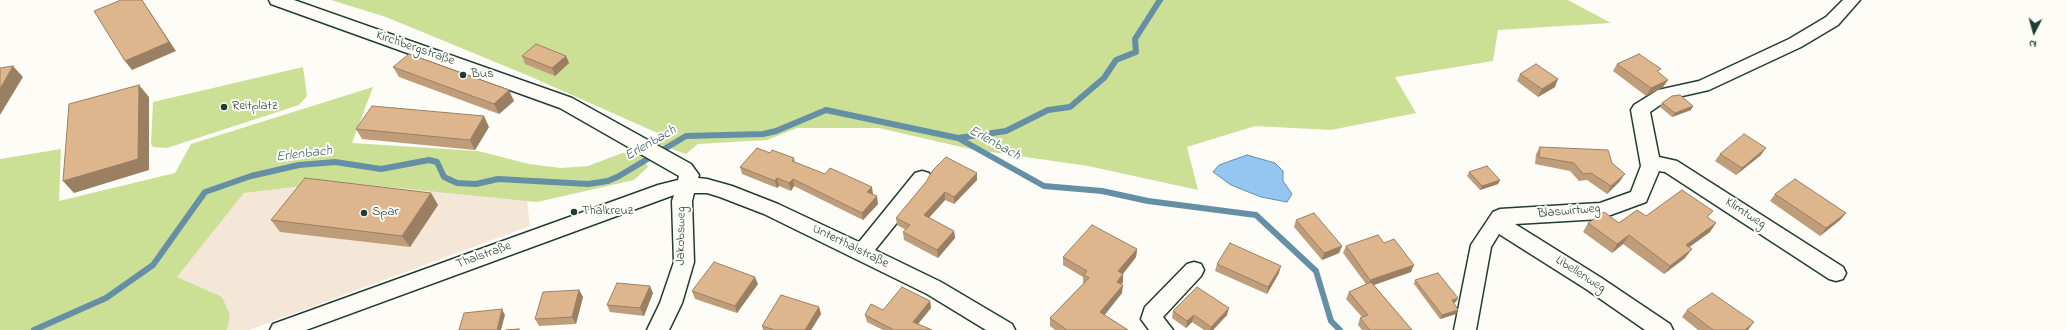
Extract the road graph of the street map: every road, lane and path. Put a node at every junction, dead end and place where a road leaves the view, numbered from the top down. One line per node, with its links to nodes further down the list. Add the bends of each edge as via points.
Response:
1 (277, 0): 5 (street, Kirchbergstraße, via 554,98 669,159 689,175)
2 (1852, 0): 3 (street, Blaswirtweg, via 1832,21 1795,43 1703,86 1664,94 1640,110)
3 (1650, 162): 6 (street, Blaswirtweg, via 1651,166 1639,197 1601,210 1500,217); 9 (street, Klimtweg, via 1670,166)
4 (922, 178): 7 (street)
5 (688, 185): 7 (street, Unterthalstraße, via 725,191 771,209); 10 (street, Thalstraße, via 665,190); 11 (street, Jakobsweg, via 682,201 681,215 684,262 671,303)
6 (1496, 222): 14 (street, via 1481,245); 15 (street, Libellenweg)
7 (863, 253): 12 (street, Unterthalstraße, via 934,288)
8 (1194, 270): 13 (street, via 1153,313 1152,319)
9 (1836, 273)
10 (281, 330)
11 (658, 330)
12 (1004, 330)
13 (1162, 330)
14 (1465, 330)
15 (1662, 330)

